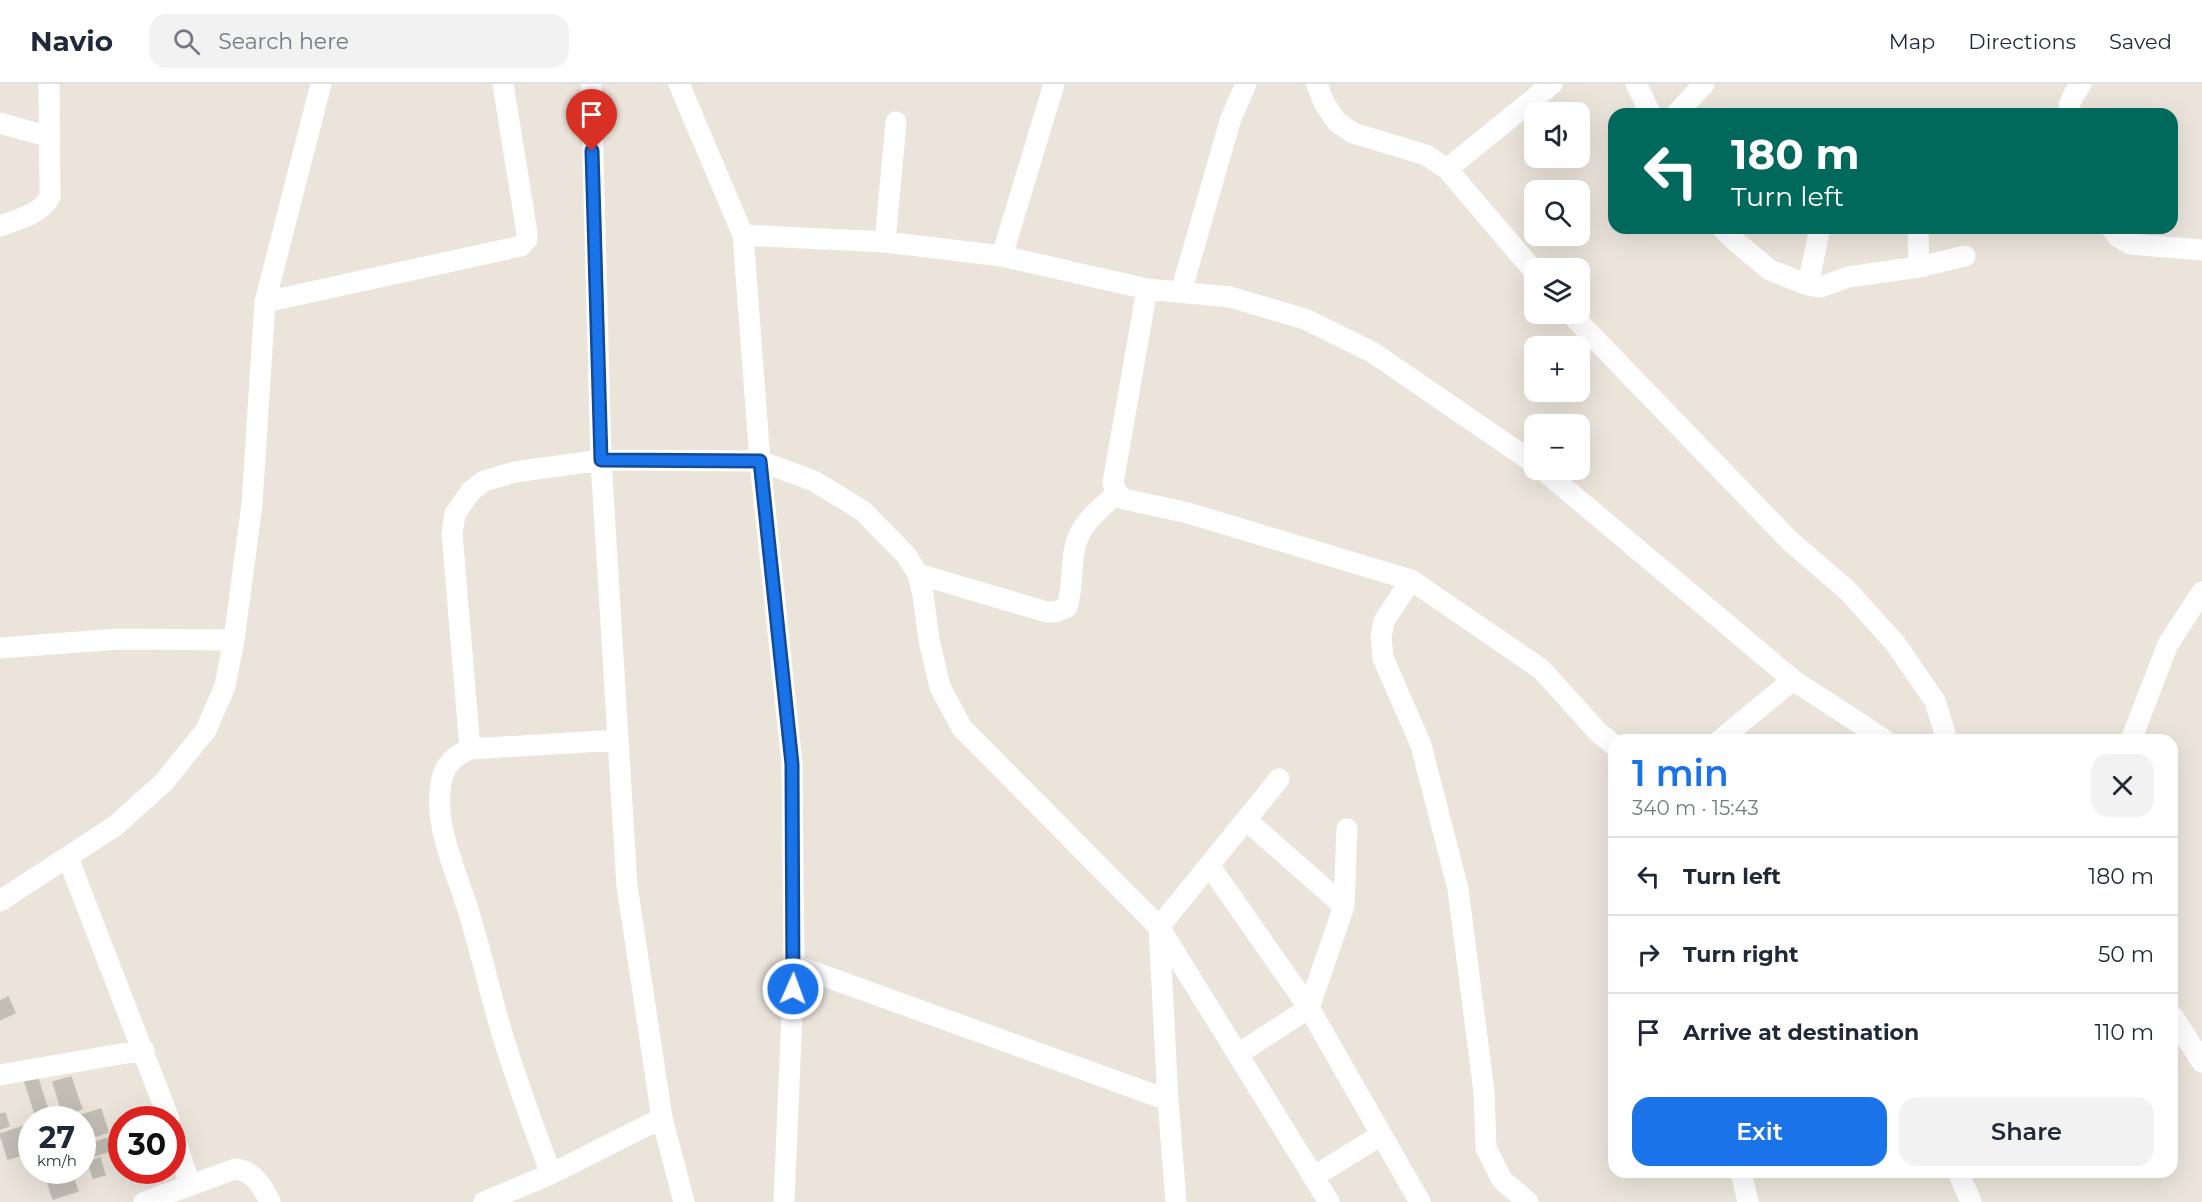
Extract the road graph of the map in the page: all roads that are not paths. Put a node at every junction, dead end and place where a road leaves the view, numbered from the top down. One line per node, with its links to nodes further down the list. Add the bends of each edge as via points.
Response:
1 (49, 84): 18 (street)
2 (321, 84): 35 (street)
3 (503, 84): 35 (street, via 527,233 521,246)
4 (591, 84): 38 (street)
5 (679, 84): 25 (street)
6 (1054, 84): 28 (street)
7 (1246, 84): 34 (street, via 1231,118)
8 (1317, 84): 19 (street, via 1337,122 1353,133 1426,155)
9 (1552, 84): 19 (street)
10 (1636, 84): 13 (street)
11 (1704, 84): 14 (street)
12 (2081, 84): 15 (street)
13 (1648, 108)
14 (1682, 108)
15 (2069, 108)
16 (896, 122): 26 (street)
17 (0, 123): 18 (street)
18 (50, 136): 20 (street, via 50,197 37,212)
19 (1447, 169): 30 (street)
20 (0, 226)
21 (1728, 234): 32 (street, via 1770,270)
22 (1819, 234): 32 (street)
23 (1917, 234): 31 (street)
24 (2116, 234): 27 (street, via 2130,244)
25 (743, 235): 26 (street); 39 (street)
26 (885, 242): 28 (street)
27 (2202, 250)
28 (1002, 256): 33 (street)
29 (1965, 256): 31 (street)
30 (1524, 259)
31 (1919, 267): 32 (street, via 1848,277 1821,287)
32 (1808, 285)
33 (1147, 289): 34 (street); 41 (street, via 1113,483)
34 (1181, 292): 37 (street, via 1230,297 1305,319 1372,352)
35 (265, 302): 45 (street, via 252,504)
36 (1581, 324): 50 (street, via 1789,540 1846,590 1895,643 1935,702)
37 (1524, 457)
38 (601, 460): 39 (street); 52 (street); 54 (street, via 514,472 484,481 471,491 455,514 452,533)
39 (760, 461): 42 (street, via 814,481 863,511 906,555); 63 (street, via 792,764)
40 (1555, 480): 47 (street)
41 (1117, 493): 42 (street, via 1081,531 1075,544 1067,607 1055,612); 43 (street, via 1124,499 1188,513)
42 (918, 574): 62 (street, via 940,687 962,728)
43 (1411, 580): 53 (street, via 1541,669); 88 (street, via 1384,621 1383,658 1421,745 1458,889 1484,1092 1486,1148 1502,1180)
44 (2202, 592): 51 (street, via 2168,644)
45 (234, 640): 46 (street, via 118,639); 58 (street, via 225,686 206,730 164,782 115,826)
46 (0, 648)
47 (1793, 680): 48 (street); 49 (street)
48 (1726, 734)
49 (1876, 734)
50 (1945, 734)
51 (2133, 734)
52 (618, 740): 54 (street); 72 (street, via 627,885)
53 (1608, 740)
54 (471, 749): 75 (street, via 450,761 444,771 441,825 506,1049)
55 (1279, 779): 56 (street)
56 (1246, 820): 59 (street); 61 (street)
57 (1347, 829): 61 (street)
58 (68, 858): 60 (street); 66 (street)
59 (1209, 865): 62 (street); 64 (street)
60 (0, 901)
61 (1344, 906): 64 (street)
62 (1159, 927): 67 (street); 70 (street)
63 (794, 965): 70 (street); 84 (street)
64 (1309, 1008): 67 (street); 73 (street)
65 (2178, 1024): 68 (street)
66 (144, 1050): 69 (street); 71 (street)
67 (1238, 1054): 76 (street)
68 (2202, 1062)
69 (0, 1075)
70 (1168, 1100): 85 (street)
71 (164, 1106)
72 (662, 1118): 75 (street); 83 (street)
73 (1381, 1135): 76 (street); 87 (street)
74 (186, 1173): 79 (street)
75 (551, 1174): 82 (street)
76 (1313, 1177): 86 (street)
77 (1743, 1178): 89 (street)
78 (1961, 1178): 90 (street)
79 (190, 1185): 80 (street); 81 (street, via 241,1170 255,1179)
80 (144, 1202)
81 (270, 1202)
82 (484, 1202)
83 (684, 1202)
84 (784, 1202)
85 (1176, 1202)
86 (1329, 1202)
87 (1420, 1202)
88 (1528, 1202)
89 (1748, 1202)
90 (1971, 1202)

